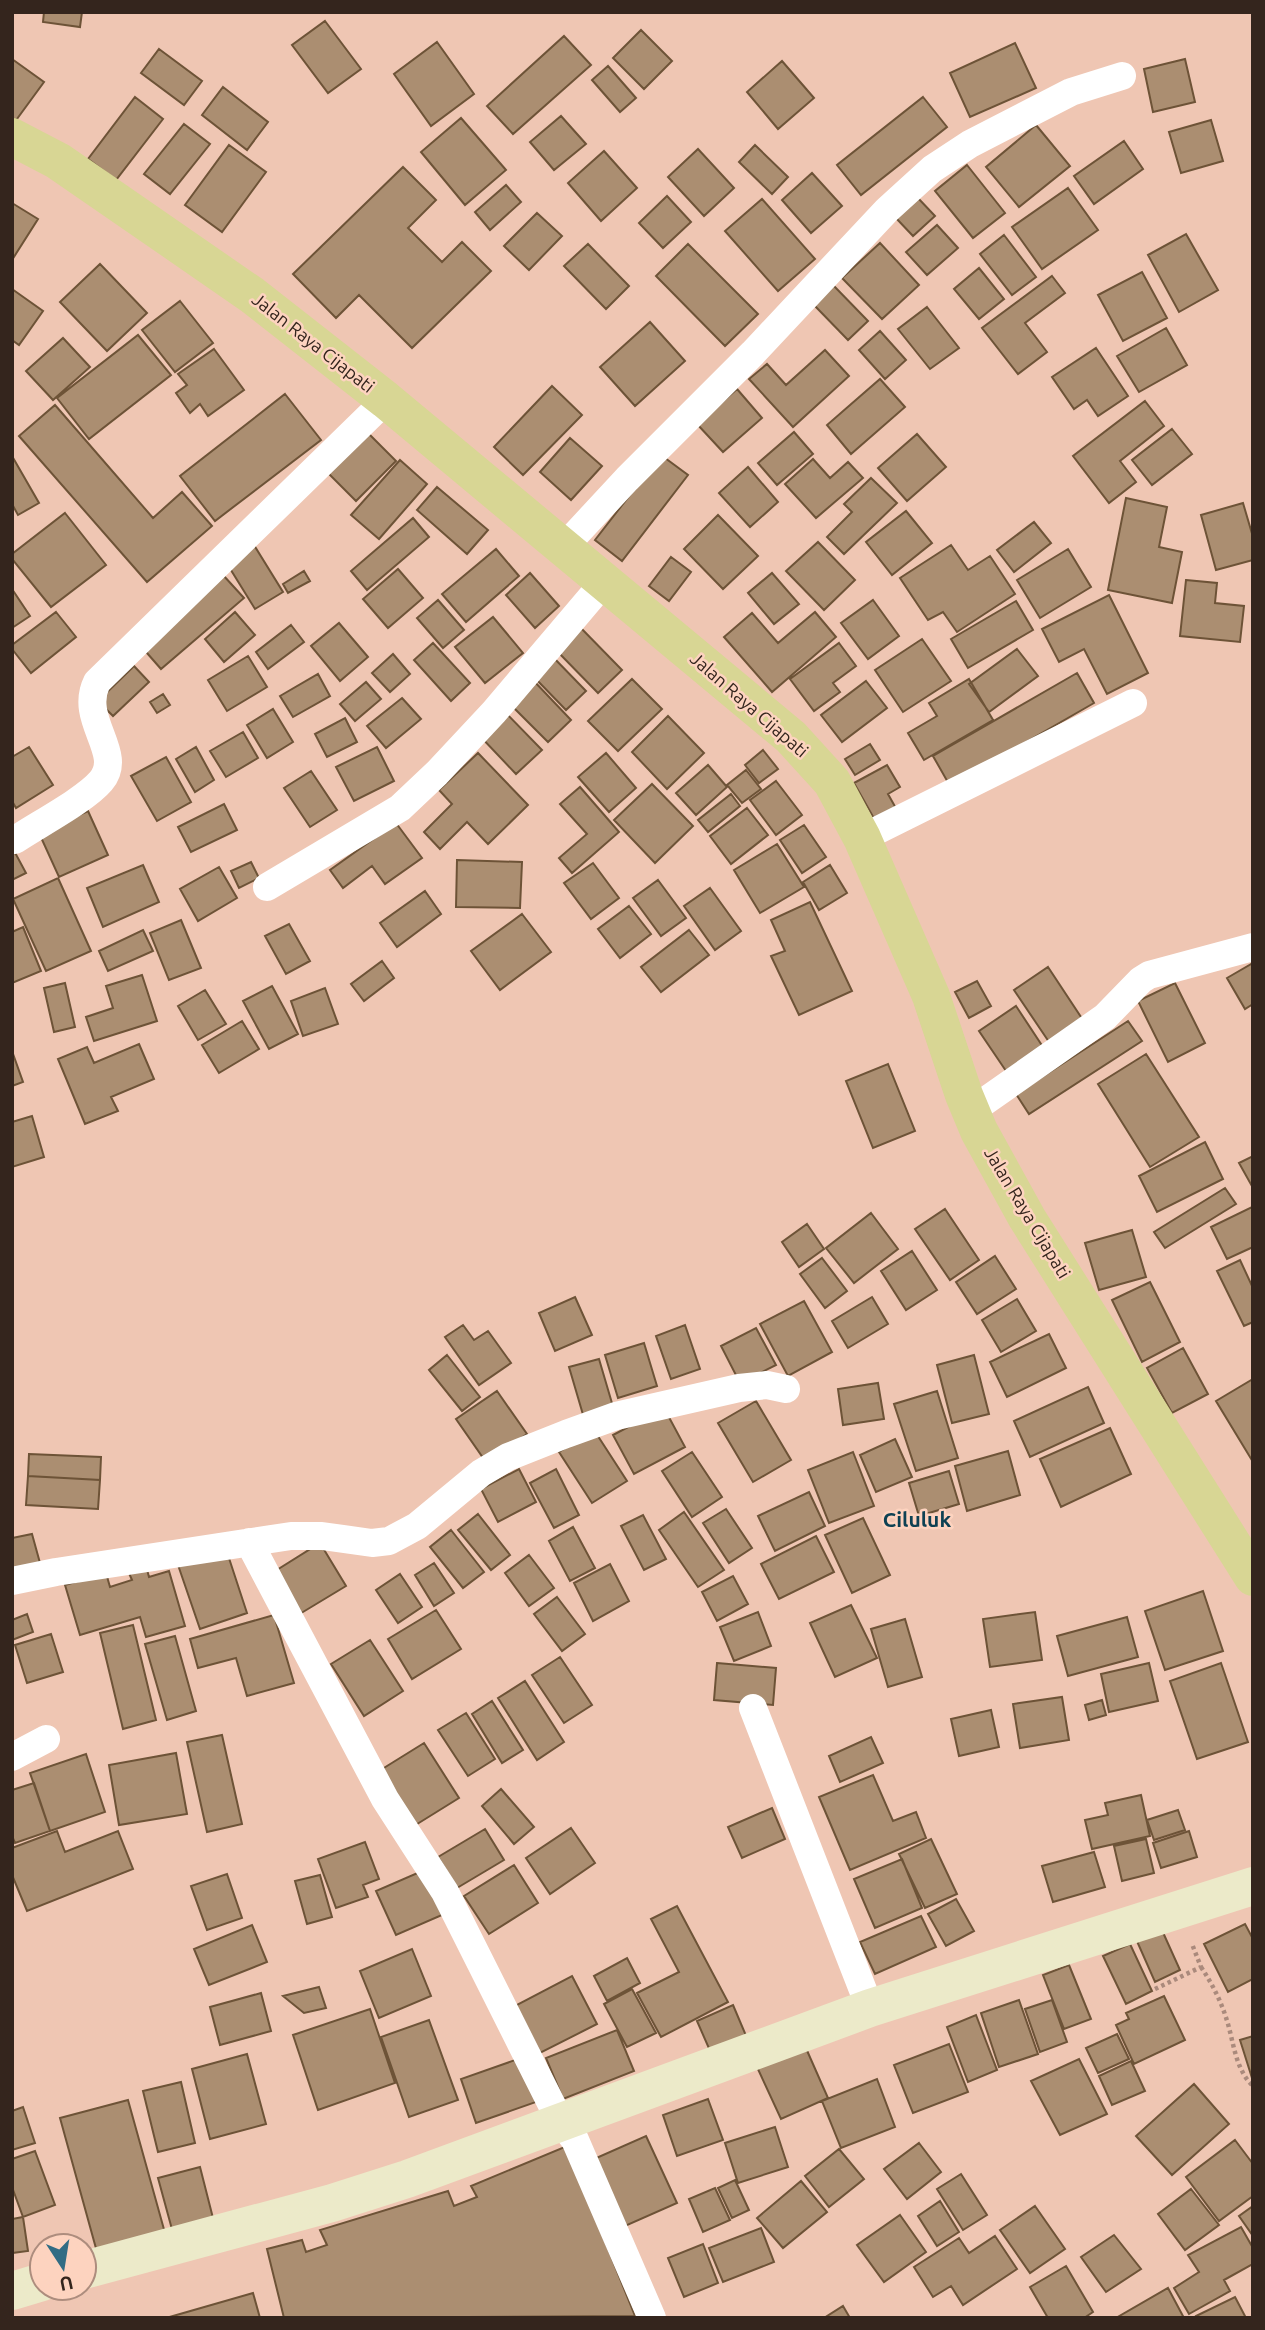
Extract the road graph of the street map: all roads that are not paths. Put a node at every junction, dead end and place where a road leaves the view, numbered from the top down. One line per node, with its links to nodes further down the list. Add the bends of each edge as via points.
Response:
1 (1122, 75): 4 (street, via 1071,92 932,169 887,210)
2 (12, 137): 3 (main road, Jalan Raya Cijapati, via 68,168 252,295)
3 (386, 400): 4 (main road, Jalan Raya Cijapati); 8 (street, via 97,682 91,703 109,756 107,772 89,792)
4 (563, 548): 5 (main road, Jalan Raya Cijapati)
5 (605, 581): 7 (main road, Jalan Raya Cijapati, via 791,737 832,782); 9 (street, via 494,712 401,808)
6 (1133, 703): 7 (street)
7 (862, 838): 11 (main road, Jalan Raya Cijapati, via 931,996)
8 (15, 840)
9 (267, 887)
10 (1253, 947): 11 (street, via 1149,975 1105,1017)
11 (971, 1111): 14 (main road, Jalan Raya Cijapati, via 1027,1218)
12 (786, 1389): 13 (street, via 767,1385 739,1388 638,1410 566,1434 481,1473 417,1526 389,1541 304,1535)
13 (249, 1542): 15 (street); 21 (street, via 385,1799 445,1892)
14 (1253, 1577)
15 (12, 1581)
16 (752, 1708): 20 (street)
17 (46, 1739): 18 (street)
18 (12, 1756)
19 (1253, 1886): 20 (street)
20 (870, 2008): 21 (street)
21 (560, 2121): 22 (street, via 332,2203); 23 (street, via 575,2140)
22 (98, 2266)
23 (652, 2318)

